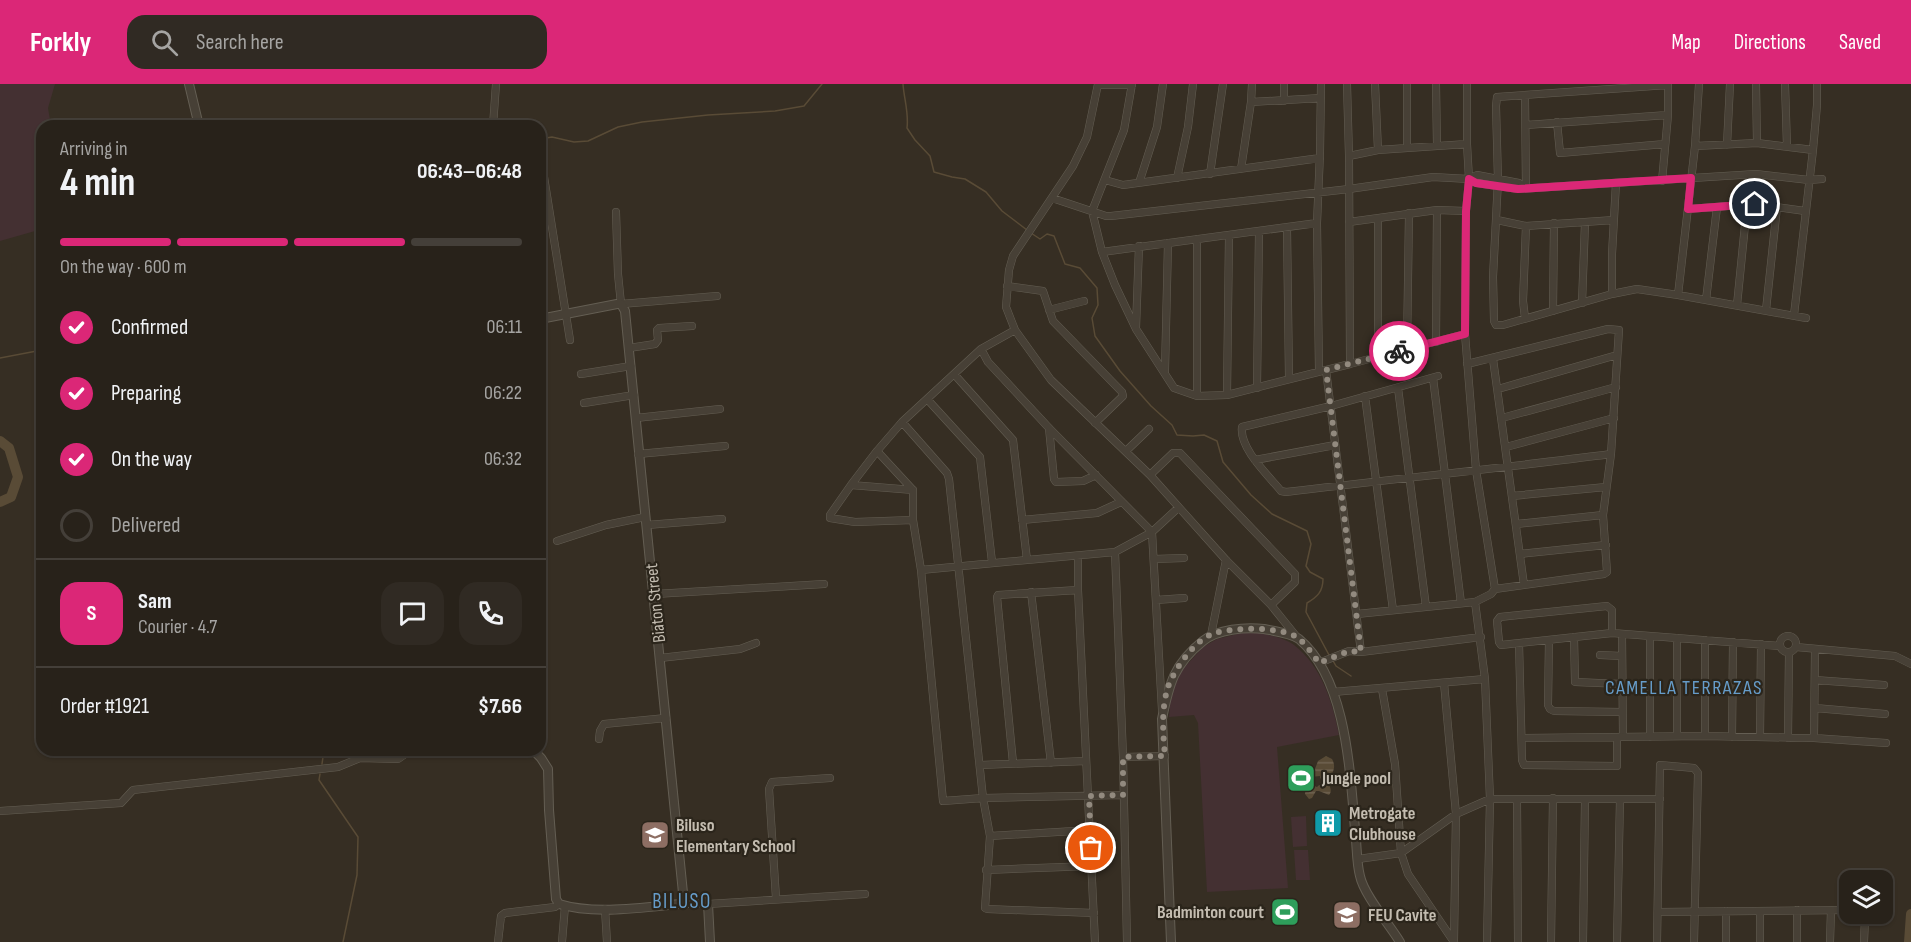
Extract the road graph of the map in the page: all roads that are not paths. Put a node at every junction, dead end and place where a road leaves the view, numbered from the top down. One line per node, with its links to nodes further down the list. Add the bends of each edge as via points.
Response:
1 (189, 84): 27 (street)
2 (496, 84): 28 (street)
3 (1132, 84): 20 (street); 49 (street, via 1124,129)
4 (1163, 84): 53 (street, via 1157,127)
5 (1192, 84): 45 (street)
6 (1223, 84): 44 (street)
7 (1252, 84): 25 (street)
8 (1284, 84): 24 (street)
9 (1321, 84): 23 (street)
10 (1347, 84): 41 (street)
11 (1375, 84): 39 (street)
12 (1407, 84): 38 (street)
13 (1436, 84): 35 (street)
14 (1467, 84): 32 (street)
15 (1699, 84): 36 (street)
16 (1730, 84): 34 (street)
17 (1756, 84): 31 (street)
18 (1785, 84): 37 (street)
19 (1816, 84): 40 (street)
20 (1098, 85): 59 (street, via 1084,144)
21 (1668, 85): 22 (street); 26 (street)
22 (1526, 96): 30 (street); 52 (street, via 1497,97)
23 (1321, 98): 24 (street); 42 (street)
24 (1284, 100): 25 (street)
25 (1251, 102): 43 (street)
26 (1668, 115): 29 (street); 33 (street)
27 (198, 120)
28 (493, 120)
29 (1557, 122): 30 (street); 33 (street, via 1560,153)
30 (1526, 125): 55 (street)
31 (1757, 143): 34 (street); 37 (street)
32 (1467, 144): 35 (street); 47 (street)
33 (1665, 144): 51 (street)
34 (1727, 145): 36 (street)
35 (1437, 146): 38 (street)
36 (1695, 146): 46 (street)
37 (1787, 146): 40 (street)
38 (1407, 147): 39 (street)
39 (1378, 150): 41 (street)
40 (1813, 150): 50 (street)
41 (1349, 156): 57 (street)
42 (1320, 158): 43 (street); 58 (street)
43 (1241, 170): 44 (street)
44 (1210, 174): 45 (street)
45 (1177, 178): 53 (street)
46 (1691, 178): 50 (street, via 1756,174); 51 (street); 63 (street)
47 (1469, 179): 52 (street, via 1476,183); 57 (street, via 1433,177); 66 (street)
48 (1822, 179): 50 (street)
49 (1105, 180): 53 (street, via 1123,185); 65 (street)
50 (1809, 180): 67 (street)
51 (1662, 181): 54 (street)
52 (1498, 182): 55 (street); 71 (street)
53 (1139, 183)
54 (1616, 183): 55 (street); 72 (street)
55 (1526, 188)
56 (546, 189): 97 (street)
57 (1349, 189): 58 (street); 73 (street)
58 (1318, 192): 65 (street, via 1111,216); 74 (street)
59 (1052, 198): 65 (street); 85 (street, via 1013,256)
60 (1747, 205): 61 (street); 62 (street); 93 (street)
61 (1717, 207): 63 (street); 89 (street)
62 (1777, 207): 67 (street); 95 (street)
63 (1688, 209): 87 (street)
64 (1437, 210): 66 (street); 69 (street); 107 (street)
65 (1092, 211): 84 (street)
66 (1466, 211): 105 (street)
67 (1805, 211): 98 (street)
68 (616, 212): 92 (street)
69 (1409, 213): 70 (street); 110 (street)
70 (1378, 218): 73 (street); 112 (street)
71 (1497, 220): 77 (street); 100 (street, via 1494,321 1503,325)
72 (1614, 220): 76 (street); 86 (street)
73 (1349, 222): 114 (street)
74 (1317, 223): 78 (street); 118 (street)
75 (1554, 223): 76 (street); 77 (street); 96 (street)
76 (1585, 223): 91 (street)
77 (1526, 226): 100 (street)
78 (1287, 227): 79 (street); 121 (street)
79 (1259, 231): 80 (street); 123 (street)
80 (1229, 235): 81 (street); 127 (street)
81 (1197, 239): 82 (street); 128 (street)
82 (1168, 243): 83 (street); 117 (street)
83 (1139, 246): 84 (street); 103 (street)
84 (1102, 252): 103 (street)
85 (1007, 286): 94 (street, via 1043,291); 104 (street, via 1006,307)
86 (1612, 294): 87 (street, via 1637,289); 91 (street)
87 (1678, 295): 89 (street)
88 (717, 296): 92 (street)
89 (1706, 300): 93 (street)
90 (1084, 301): 94 (street)
91 (1582, 303): 96 (street)
92 (621, 304): 97 (street); 108 (street, Biaton Street, via 626,311)
93 (1737, 305): 95 (street)
94 (1049, 309): 138 (street, via 1053,321 1122,392 1123,396)
95 (1766, 310): 98 (street)
96 (1554, 311): 100 (street)
97 (566, 313): 99 (street); 106 (street)
98 (1794, 315): 101 (street)
99 (546, 317)
100 (1525, 318)
101 (1806, 318)
102 (692, 326): 108 (street, via 659,328 655,344)
103 (1136, 329): 117 (street)
104 (1015, 330): 109 (street); 138 (street, via 1051,380)
105 (1465, 334): 107 (street); 115 (street)
106 (570, 340)
107 (1436, 342): 110 (street)
108 (629, 348): 116 (street, Biaton Street)
109 (981, 349): 120 (street); 139 (street, via 988,362)
110 (1407, 349): 112 (street)
111 (1617, 355): 113 (street, via 1616,328); 122 (street); 125 (street)
112 (1378, 357): 114 (street)
113 (1493, 359): 115 (street); 125 (street)
114 (1350, 364): 118 (street)
115 (1467, 364): 150 (street)
116 (631, 366): 119 (street); 126 (street, Biaton Street)
117 (1165, 371): 128 (street, via 1174,388)
118 (1322, 371): 121 (street); 132 (street)
119 (581, 374)
120 (954, 374): 130 (street); 166 (street, via 1013,440)
121 (1288, 379): 123 (street)
122 (1616, 387): 135 (street); 136 (street)
123 (1257, 388): 127 (street)
124 (1398, 388): 129 (street); 151 (street, via 1435,377); 154 (street)
125 (1498, 388): 135 (street)
126 (634, 395): 131 (street); 134 (street, Biaton Street)
127 (1227, 395): 128 (street)
128 (1197, 396)
129 (1365, 396): 132 (street); 155 (street)
130 (927, 399): 137 (street); 179 (street, via 980,457)
131 (584, 403)
132 (1330, 406): 141 (street); 148 (street, via 1242,427 1242,441)
133 (720, 409): 134 (street)
134 (636, 418): 146 (street, Biaton Street)
135 (1502, 418): 143 (street)
136 (1614, 418): 143 (street); 147 (street)
137 (902, 422): 144 (street); 180 (street, via 947,473)
138 (1095, 423): 145 (street)
139 (1049, 428): 153 (street); 153 (street, via 1056,482 1083,481)
140 (1149, 429): 145 (street)
141 (1335, 445): 148 (street); 157 (street)
142 (725, 446): 146 (street)
143 (1506, 447): 149 (street)
144 (877, 450): 156 (street); 159 (street)
145 (1126, 451): 152 (street)
146 (638, 454): 167 (street, Biaton Street)
147 (1611, 454): 149 (street); 158 (street)
148 (1255, 460): 157 (street, via 1286,492)
149 (1509, 468): 150 (street); 160 (street)
150 (1476, 470): 151 (street); 184 (street)
151 (1445, 474): 154 (street); 191 (street)
152 (1150, 475): 162 (street); 192 (street, via 1173,453 1180,453 1295,574 1295,582)
153 (1096, 476): 161 (street)
154 (1409, 477): 155 (street); 193 (street)
155 (1376, 480): 157 (street); 194 (street)
156 (851, 485): 159 (street); 165 (street, via 830,518 855,522)
157 (1341, 485): 195 (street)
158 (1606, 487): 160 (street); 163 (street)
159 (914, 490): 165 (street)
160 (1512, 496): 168 (street)
161 (1121, 502): 166 (street, via 1097,513); 169 (street)
162 (1178, 508): 169 (street); 178 (street)
163 (1603, 515): 168 (street); 171 (street)
164 (722, 519): 167 (street)
165 (913, 520): 181 (street)
166 (1022, 520): 177 (street)
167 (646, 521): 170 (street, via 606,525); 187 (street, Biaton Street)
168 (1516, 524): 173 (street)
169 (1152, 532): 172 (street); 176 (street)
170 (557, 541)
171 (1606, 544): 173 (street); 183 (street, via 1608,568 1604,574)
172 (1115, 552): 174 (street); 245 (street)
173 (1520, 554): 183 (street)
174 (1078, 556): 177 (street); 185 (street)
175 (1185, 558): 176 (street)
176 (1154, 559): 189 (street)
177 (1027, 560): 179 (street)
178 (1226, 560): 192 (street); 197 (street)
179 (992, 562): 180 (street)
180 (958, 566): 181 (street); 249 (street)
181 (921, 570): 253 (street, via 942,799 945,802)
182 (824, 584): 187 (street)
183 (1524, 585): 184 (street)
184 (1495, 589): 190 (street)
185 (1078, 590): 186 (street); 246 (street)
186 (1031, 592): 247 (street, via 997,597); 248 (street)
187 (655, 594): 216 (street, Biaton Street)
188 (1184, 598): 189 (street)
189 (1156, 600): 230 (street)
190 (1475, 602): 191 (street); 200 (street)
191 (1461, 603): 193 (street)
192 (1271, 605): 202 (street)
193 (1426, 607): 194 (street)
194 (1393, 610): 195 (street)
195 (1357, 614): 213 (street)
196 (1612, 633): 198 (street); 201 (street); 208 (street, via 1612,610 1607,606 1498,619 1501,645)
197 (1211, 634): 202 (street, via 1250,627); 230 (street, via 1177,667)
198 (1622, 634): 199 (street); 215 (street)
199 (1650, 636): 203 (street); 234 (street)
200 (1481, 637): 213 (street); 219 (street)
201 (1574, 637): 204 (street); 222 (street, via 1575,682)
202 (1297, 638): 217 (street)
203 (1677, 638): 205 (street); 231 (street)
204 (1549, 640): 208 (street); 227 (street, via 1550,709)
205 (1706, 640): 206 (street); 232 (street)
206 (1733, 642): 209 (street); 235 (street)
207 (756, 643): 216 (street, via 740,649)
208 (1519, 643): 237 (street)
209 (1761, 644): 210 (street); 236 (street)
210 (1780, 646): 212 (street, via 1782,650); 212 (street, via 1790,636 1795,640)
211 (1815, 649): 212 (street); 218 (street, via 1895,656); 220 (street)
212 (1792, 650): 238 (street)
213 (1361, 652): 217 (street, via 1349,651)
214 (1600, 655): 215 (street)
215 (1622, 656): 222 (street)
216 (660, 658): 229 (street, Biaton Street)
217 (1323, 662): 225 (street)
218 (1911, 664)
219 (1485, 679): 221 (street); 255 (street)
220 (1815, 680): 223 (street); 226 (street)
221 (1444, 683): 224 (street); 261 (street)
222 (1622, 684): 227 (street)
223 (1884, 686)
224 (1382, 689): 225 (street); 264 (street, via 1395,764)
225 (1334, 692): 265 (street, via 1345,733)
226 (1815, 708): 228 (street); 239 (street)
227 (1622, 712): 233 (street)
228 (1885, 714)
229 (666, 718): 240 (street, via 604,724); 270 (street, Biaton Street)
230 (1162, 719): 244 (street)
231 (1677, 736): 232 (street); 234 (street)
232 (1705, 736): 235 (street)
233 (1620, 737): 234 (street); 237 (street); 237 (street, via 1617,766 1524,765)
234 (1650, 737)
235 (1732, 737): 236 (street)
236 (1760, 737): 238 (street)
237 (1522, 738)
238 (1788, 738): 239 (street)
239 (1814, 738): 241 (street)
240 (599, 740)
241 (1886, 743)
242 (402, 756): 260 (street, via 360,758 338,767 133,790 121,803)
243 (539, 756): 272 (street, via 548,769 556,899)
244 (1165, 756): 245 (street); 289 (street)
245 (1123, 757): 251 (street)
246 (1086, 761): 248 (street); 252 (street)
247 (1013, 763): 248 (street); 249 (street)
248 (1051, 763)
249 (980, 765): 253 (street)
250 (830, 778): 269 (street, via 772,782 769,789)
251 (1123, 795): 252 (street); 288 (street)
252 (1089, 796): 253 (street); 262 (street)
253 (983, 798): 263 (street)
254 (1553, 798): 256 (street); 257 (street); 294 (street)
255 (1490, 799): 256 (street); 261 (street); 292 (street)
256 (1517, 799): 293 (street)
257 (1585, 799): 258 (street); 295 (street)
258 (1620, 799): 259 (street); 296 (street)
259 (1660, 799): 279 (street); 280 (street, via 1660,765 1697,770)
260 (0, 811)
261 (1456, 814): 264 (street); 291 (street)
262 (1090, 830): 263 (street); 266 (street)
263 (990, 836): 267 (street)
264 (1401, 853): 265 (street); 291 (street, via 1408,874)
265 (1358, 859): 290 (street, via 1360,878)
266 (1092, 866): 267 (street); 281 (street)
267 (986, 870): 281 (street, via 987,909)
268 (865, 894): 269 (street)
269 (776, 898): 271 (street)
270 (684, 903): 271 (street); 273 (street)
271 (708, 904): 286 (street)
272 (562, 905): 273 (street); 283 (street, via 505,913 501,916); 284 (street)
273 (605, 909): 285 (street)
274 (1797, 910): 275 (street); 278 (street); 301 (street)
275 (1831, 910): 276 (street); 302 (street)
276 (1839, 910)
277 (1726, 911): 278 (street); 280 (street); 299 (street)
278 (1760, 911): 300 (street)
279 (1658, 912): 280 (street); 297 (street)
280 (1694, 912): 298 (street)
281 (1094, 913): 287 (street)
282 (1865, 924): 303 (street)
283 (498, 942)
284 (562, 942)
285 (607, 942)
286 (710, 942)
287 (1095, 942)
288 (1127, 942)
289 (1171, 942)
290 (1400, 942)
291 (1454, 942)
292 (1487, 942)
293 (1518, 942)
294 (1551, 942)
295 (1583, 942)
296 (1617, 942)
297 (1658, 942)
298 (1694, 942)
299 (1726, 942)
300 (1760, 942)
301 (1797, 942)
302 (1830, 942)
303 (1864, 942)

